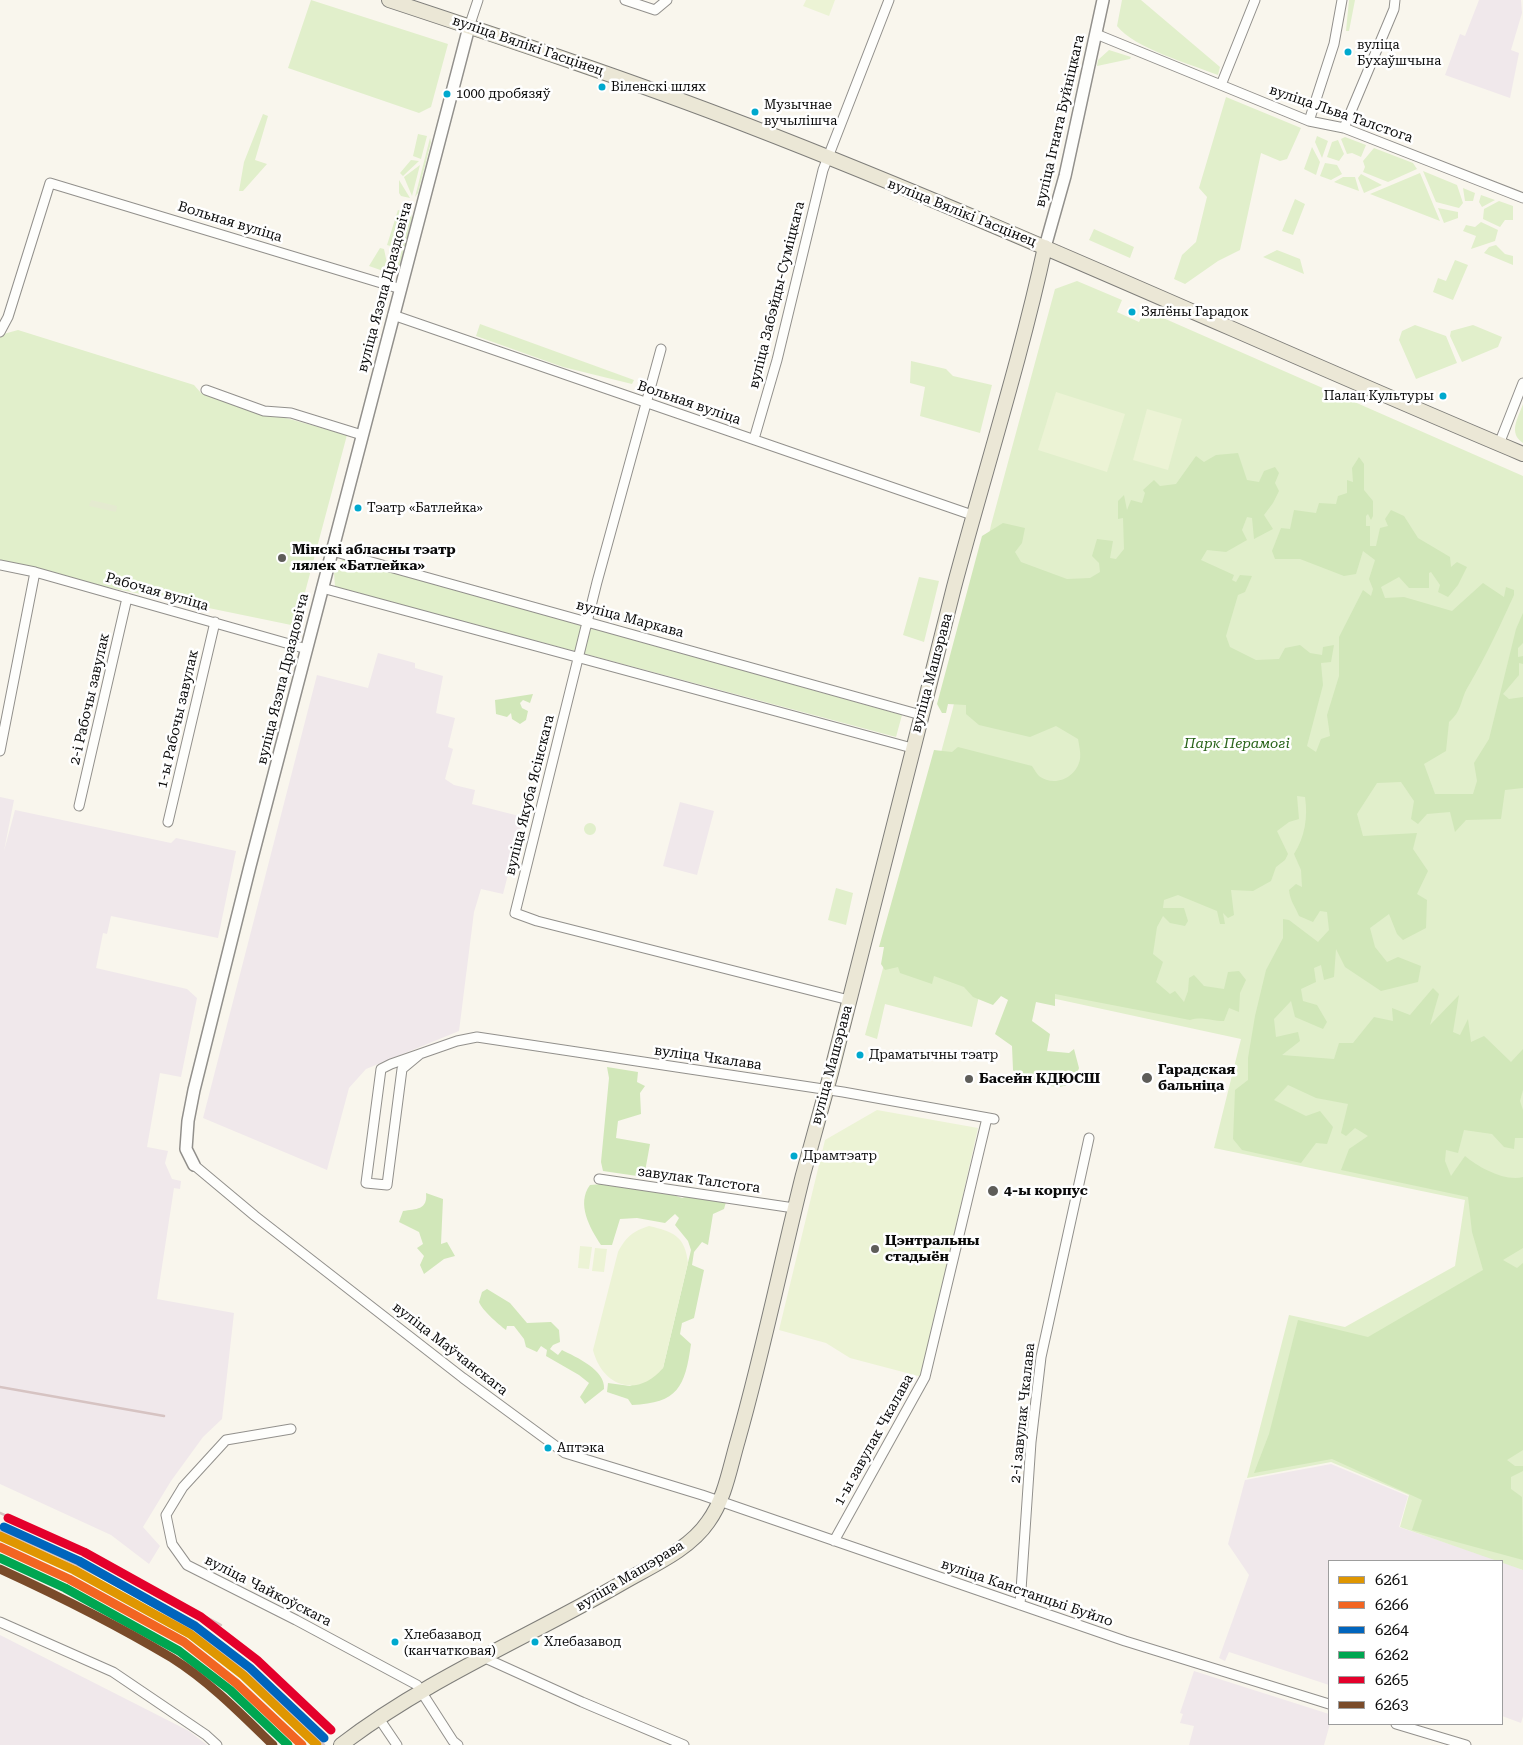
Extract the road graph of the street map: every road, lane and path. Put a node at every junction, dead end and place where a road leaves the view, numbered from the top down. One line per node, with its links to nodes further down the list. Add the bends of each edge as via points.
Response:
1 (389, 0): 10 (main road, вуліца Вялікі Гасцінец)
2 (478, 0): 10 (street)
3 (625, 0): 4 (street, via 655,10)
4 (667, 0)
5 (889, 0): 15 (street, вуліца Забэйды-Суміцкага)
6 (1103, 0): 11 (street, вуліца Ігната Буйніцкага)
7 (1254, 0): 12 (street)
8 (1342, 0): 13 (street, via 1334,44)
9 (1396, 0): 14 (street)
10 (469, 27): 15 (main road, вуліца Вялікі Гасцінец, via 608,73); 18 (street, вуліца Язэпа Драздовіча)
11 (1096, 34): 12 (street, вуліца Льва Талстога); 17 (street, вуліца Ігната Буйніцкага, via 1065,176)
12 (1221, 85): 13 (street, вуліца Льва Талстога)
13 (1309, 121): 14 (street, вуліца Льва Талстога)
14 (1344, 128): 16 (street, вуліца Льва Талстога)
15 (828, 157): 17 (main road, вуліца Вялікі Гасцінец); 26 (street, вуліца Забэйды-Суміцкага, via 813,204 782,341)
16 (1523, 198)
17 (1045, 247): 27 (main road, вуліца Вялікі Гасцінец); 29 (main road, вуліца Машэрава, via 1020,355)
18 (402, 289): 19 (street, вуліца Язэпа Драздовіча); 20 (street, Вольная вуліца, via 50,183 8,317)
19 (394, 315): 24 (street, Вольная вуліца); 25 (street, вуліца Язэпа Драздовіча)
20 (0, 332)
21 (660, 349): 24 (street, вуліца Якуба Ясінскага)
22 (1523, 383): 27 (street)
23 (206, 390): 25 (street, via 264,411 290,413)
24 (645, 402): 26 (street, Вольная вуліца); 36 (street, вуліца Якуба Ясінскага)
25 (362, 434): 30 (street, вуліца Язэпа Драздовіча)
26 (754, 439): 29 (street, Вольная вуліца)
27 (1499, 444): 28 (main road, вуліца Вялікі Гасцінец)
28 (1523, 454)
29 (975, 516): 39 (main road, вуліца Машэрава)
30 (332, 551): 33 (street, вуліца Язэпа Драздовіча); 36 (street, вуліца Маркава)
31 (0, 564): 32 (street, Рабочая вуліца)
32 (35, 572): 34 (street, Рабочая вуліца); 41 (street)
33 (322, 588): 37 (street, вуліца Язэпа Драздовіча); 38 (street)
34 (127, 598): 35 (street, Рабочая вуліца); 42 (street, 2-і Рабочы завулак)
35 (215, 622): 37 (street, Рабочая вуліца); 43 (street, 1-ы Рабочы завулак)
36 (587, 622): 38 (street, вуліца Якуба Ясінскага); 39 (street, вуліца Маркава)
37 (307, 649): 49 (street, вуліца Язэпа Драздовіча, via 189,1113 186,1149)
38 (579, 657): 40 (street); 44 (street, вуліца Якуба Ясінскага, via 515,913 551,925)
39 (921, 715): 40 (main road, вуліца Машэрава)
40 (912, 748): 44 (main road, вуліца Машэрава)
41 (0, 751)
42 (79, 806)
43 (168, 822)
44 (849, 1000): 46 (main road, вуліца Машэрава)
45 (420, 1054): 45 (street, вуліца Чкалава, via 381,1069 366,1183 387,1185 402,1069); 46 (street, вуліца Чкалава, via 477,1037)
46 (827, 1090): 47 (street, вуліца Чкалава); 51 (main road, вуліца Машэрава)
47 (990, 1118): 54 (street, 1-ы завулак Чкалава, via 925,1377)
48 (1089, 1138): 55 (street, 2-і завулак Чкалава, via 1041,1357 1031,1442)
49 (194, 1165): 53 (street, вуліца Маўчанскага, via 463,1378 565,1453)
50 (599, 1179): 51 (street, завулак Талстога)
51 (794, 1208): 53 (main road, вуліца Машэрава, via 755,1381)
52 (291, 1429): 58 (street, вуліца Чайкоўскага, via 226,1440 183,1487 166,1516 172,1544 187,1565 403,1676)
53 (719, 1501): 54 (street, вуліца Канстанцыі Буйло); 57 (main road, вуліца Машэрава, via 699,1533 666,1557)
54 (834, 1540): 55 (street, вуліца Канстанцыі Буйло)
55 (1020, 1605): 59 (street, вуліца Канстанцыі Буйло)
56 (0, 1622): 62 (street, via 112,1672)
57 (485, 1658): 58 (main road, вуліца Машэрава); 66 (street)
58 (422, 1691): 60 (main road, вуліца Машэрава); 65 (street, вуліца Чайкоўскага)
59 (1328, 1704)
60 (378, 1717): 63 (main road, вуліца Машэрава); 64 (street)
61 (1399, 1725): 67 (street)
62 (217, 1745)
63 (341, 1745)
64 (397, 1745)
65 (458, 1745)
66 (684, 1745)
67 (1466, 1745)

